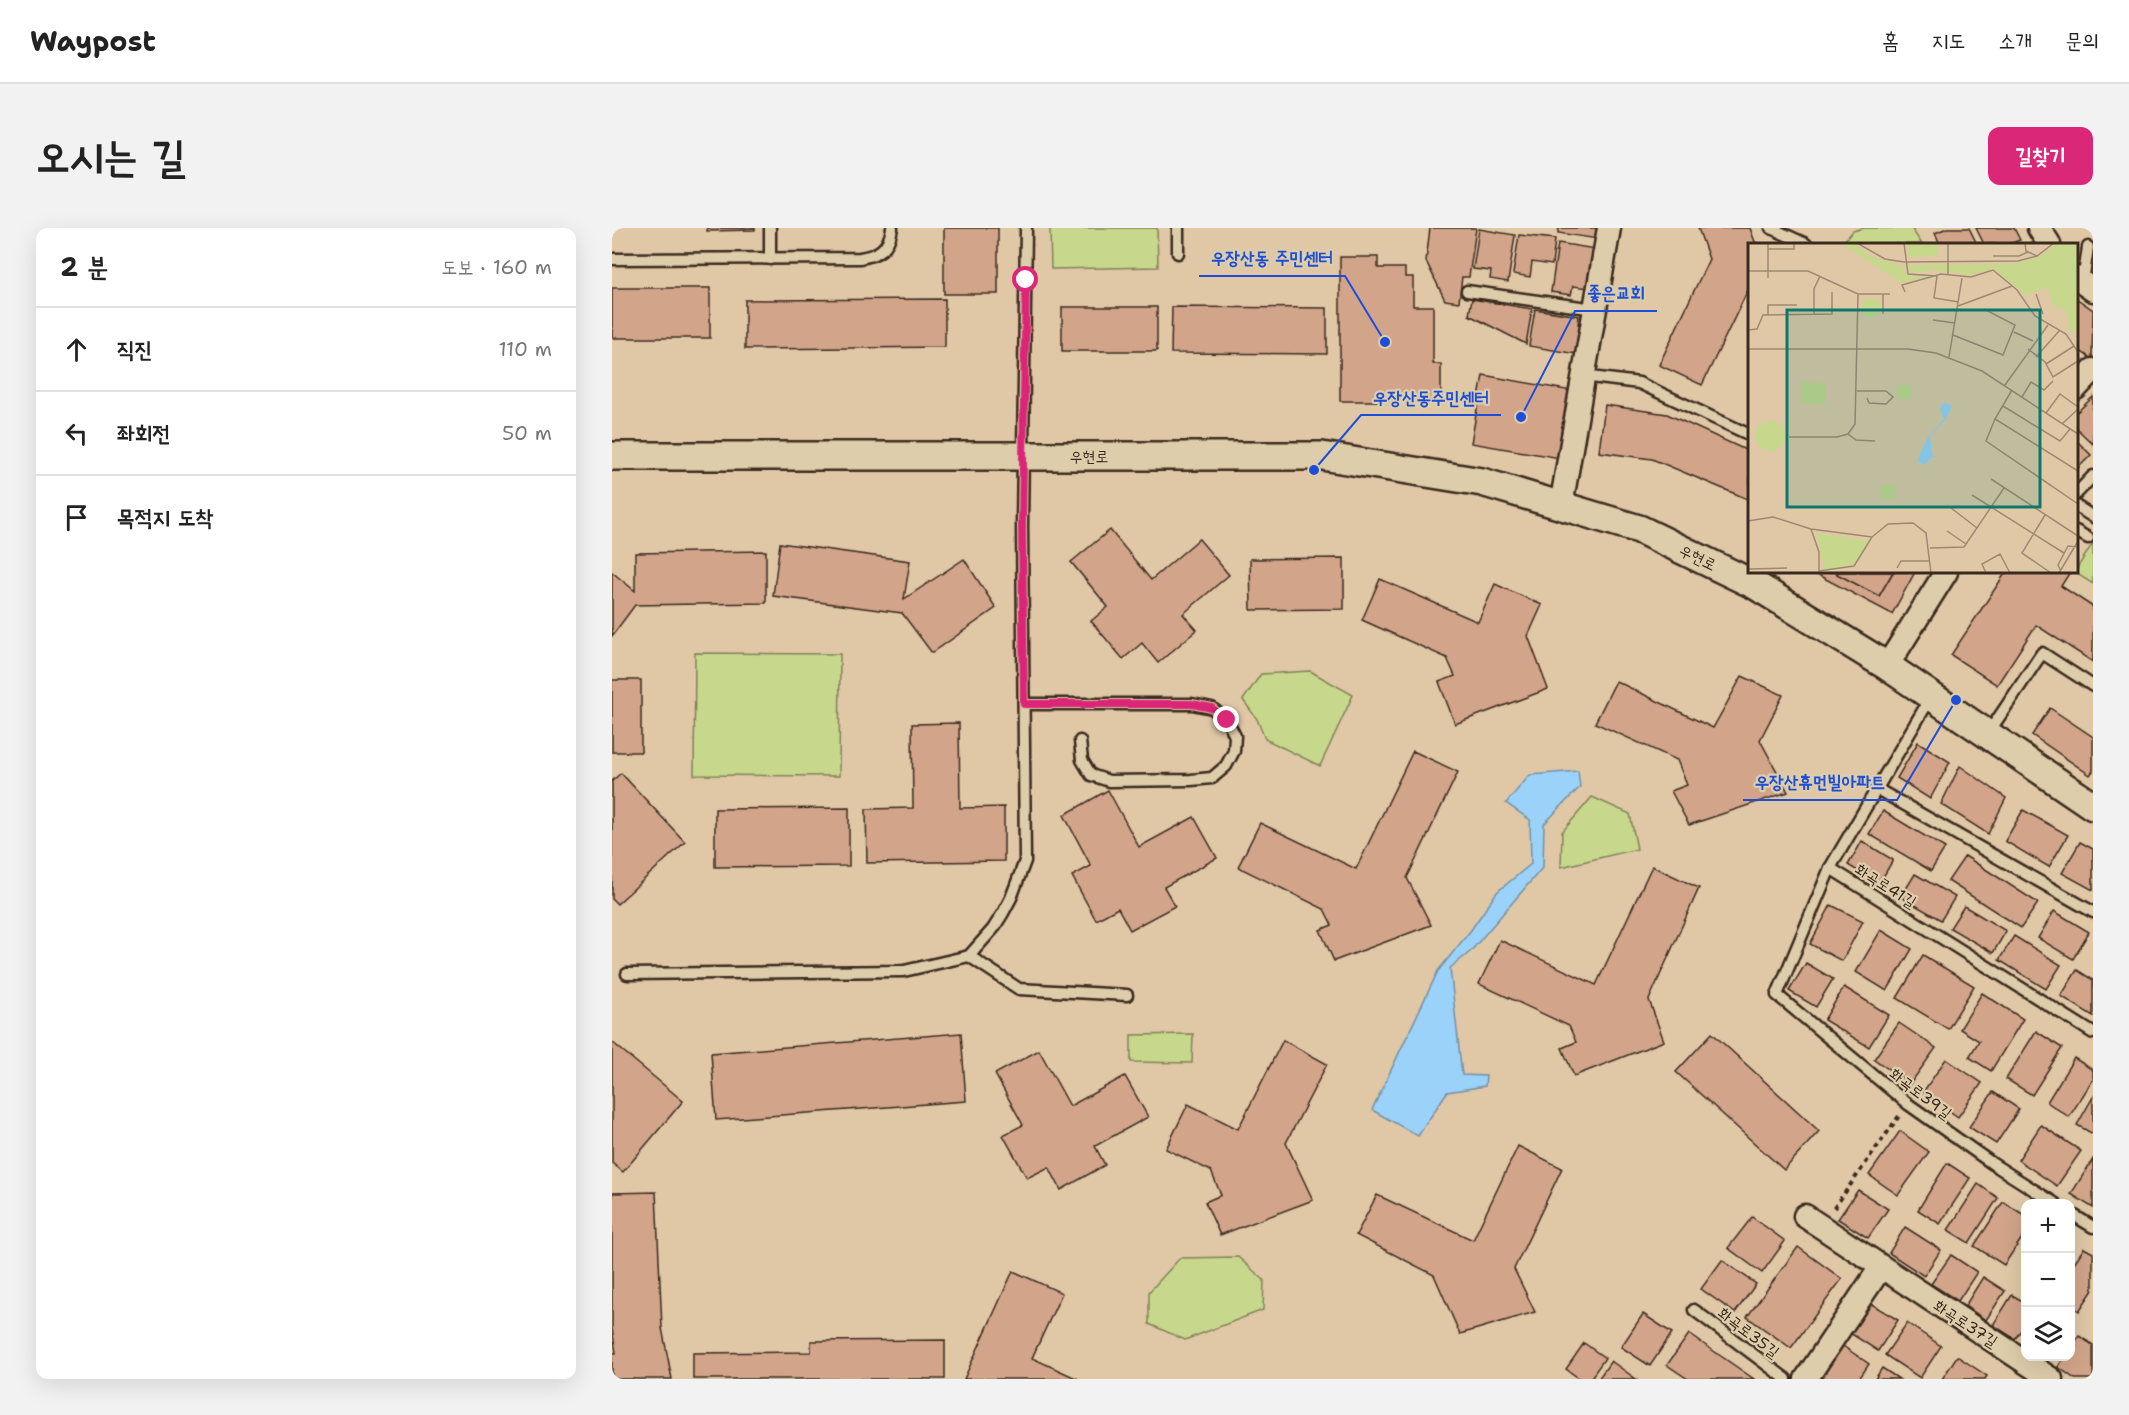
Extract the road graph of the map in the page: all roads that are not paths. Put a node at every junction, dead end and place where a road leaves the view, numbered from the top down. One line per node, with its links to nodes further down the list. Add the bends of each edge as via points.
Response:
1 (770, 228): 13 (lane)
2 (891, 228): 13 (lane, via 885,247 875,256)
3 (1026, 228): 22 (lane)
4 (1178, 228): 11 (lane)
5 (1609, 228): 16 (street)
6 (1771, 228): 8 (lane)
7 (2039, 228): 9 (street)
8 (1804, 243)
9 (2048, 243)
10 (2088, 247): 14 (lane)
11 (1178, 253)
12 (612, 259): 13 (lane)
13 (770, 259)
14 (2084, 283)
15 (1467, 291): 16 (lane)
16 (1595, 309): 18 (street)
17 (2093, 370): 19 (street)
18 (1583, 376): 20 (lane, via 1639,383); 25 (street)
19 (2078, 386)
20 (1748, 435)
21 (612, 456): 22 (street, 우현로)
22 (1024, 456): 25 (street, 우현로, via 1322,456 1482,482); 34 (lane)
23 (2093, 476): 24 (lane)
24 (2078, 492)
25 (1561, 506): 31 (street, 우현로, via 1639,529 1755,585)
26 (2078, 507): 27 (lane)
27 (2093, 517)
28 (2078, 532): 29 (lane)
29 (2088, 538)
30 (1945, 573): 31 (street)
31 (1887, 666): 33 (street, 우현로)
32 (2093, 686): 35 (lane, via 2042,653)
33 (1931, 696): 35 (street, 우현로); 37 (lane, 화곡로41길)
34 (1024, 704): 36 (lane, via 1192,704 1212,708 1227,720 1234,736 1234,752 1212,778 1109,781 1091,775 1082,760); 41 (lane, via 1025,861 1003,913)
35 (1987, 735): 38 (street, 우현로)
36 (1080, 741)
37 (1877, 789): 39 (lane, 화곡로41길); 40 (lane)
38 (2093, 806)
39 (1830, 868): 44 (lane, 화곡로41길); 45 (lane, 화곡로39길, via 1777,995 1908,1104)
40 (2093, 912)
41 (969, 956): 42 (lane, via 904,971); 43 (lane, via 1019,989)
42 (627, 974)
43 (1126, 995)
44 (2093, 1033)
45 (2050, 1199)
46 (2075, 1216): 48 (lane)
47 (1813, 1221): 49 (street, 화곡로37길)
48 (2093, 1227)
49 (1881, 1268): 52 (street); 53 (street, 화곡로37길)
50 (1694, 1310): 51 (lane, 화곡로35길)
51 (1786, 1379)
52 (1806, 1379)
53 (2051, 1379)

